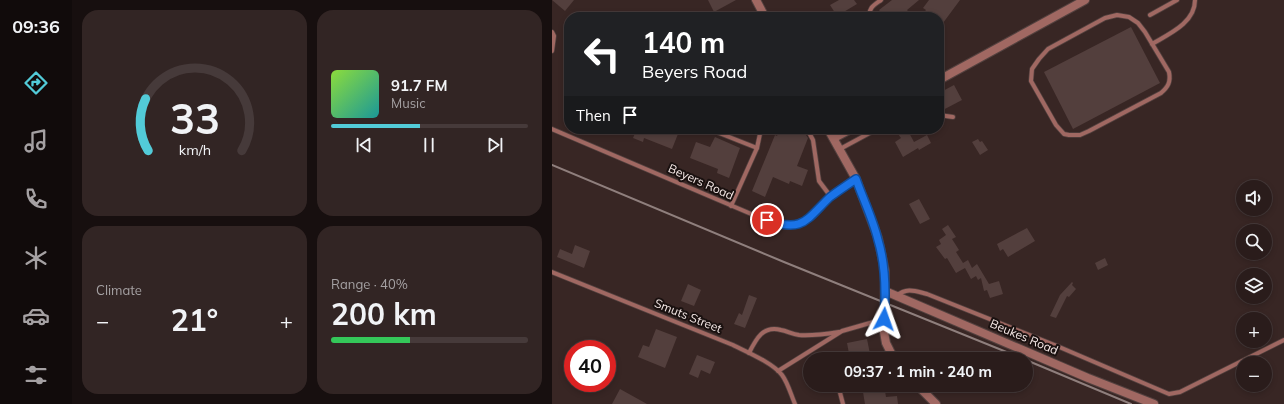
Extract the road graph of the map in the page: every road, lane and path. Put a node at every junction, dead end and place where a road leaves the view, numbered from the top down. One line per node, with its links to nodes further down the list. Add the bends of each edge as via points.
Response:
1 (756, 0): 6 (street)
2 (881, 0): 7 (lane)
3 (1085, 0): 12 (street)
4 (1177, 0): 8 (lane)
5 (1195, 0): 10 (lane, via 1189,19)
6 (762, 12)
7 (870, 12)
8 (1150, 15)
9 (552, 32): 11 (lane)
10 (1152, 44): 10 (lane, via 1134,20 1126,16 1110,16 1048,49 1032,69 1031,81 1060,130 1064,134 1080,135 1161,93 1168,86 1168,72)
11 (552, 51)
12 (944, 77)
13 (944, 116): 14 (lane)
14 (953, 117)
15 (552, 130): 27 (lane, Beyers Road)
16 (722, 134): 23 (lane)
17 (760, 134): 23 (lane)
18 (810, 134): 26 (lane, via 813,140 819,181)
19 (831, 134): 22 (street)
20 (842, 134): 22 (street)
21 (868, 134): 24 (lane)
22 (834, 138): 24 (street)
23 (757, 148): 27 (lane)
24 (840, 149): 25 (street)
25 (856, 179): 26 (lane, Beyers Road); 29 (street, via 878,238 885,271)
26 (831, 197): 27 (lane, Beyers Road, via 810,218 792,226 778,224)
27 (731, 206)
28 (552, 272): 35 (lane, Smuts Street)
29 (885, 291): 30 (street, Beukes Road); 31 (street)
30 (896, 296): 33 (lane, via 909,290 927,294 1169,394 1180,392); 42 (street, Beukes Road)
31 (884, 319): 32 (lane); 34 (street, via 886,343)
32 (842, 332): 35 (lane, via 812,335 774,328 757,338); 36 (lane)
33 (1284, 340)
34 (890, 352)
35 (749, 353): 36 (lane, Smuts Street)
36 (778, 371): 39 (lane, Smuts Street, via 785,380)
37 (840, 392): 40 (lane)
38 (924, 392): 41 (street)
39 (795, 404)
40 (843, 404)
41 (936, 404)
42 (1154, 404)

